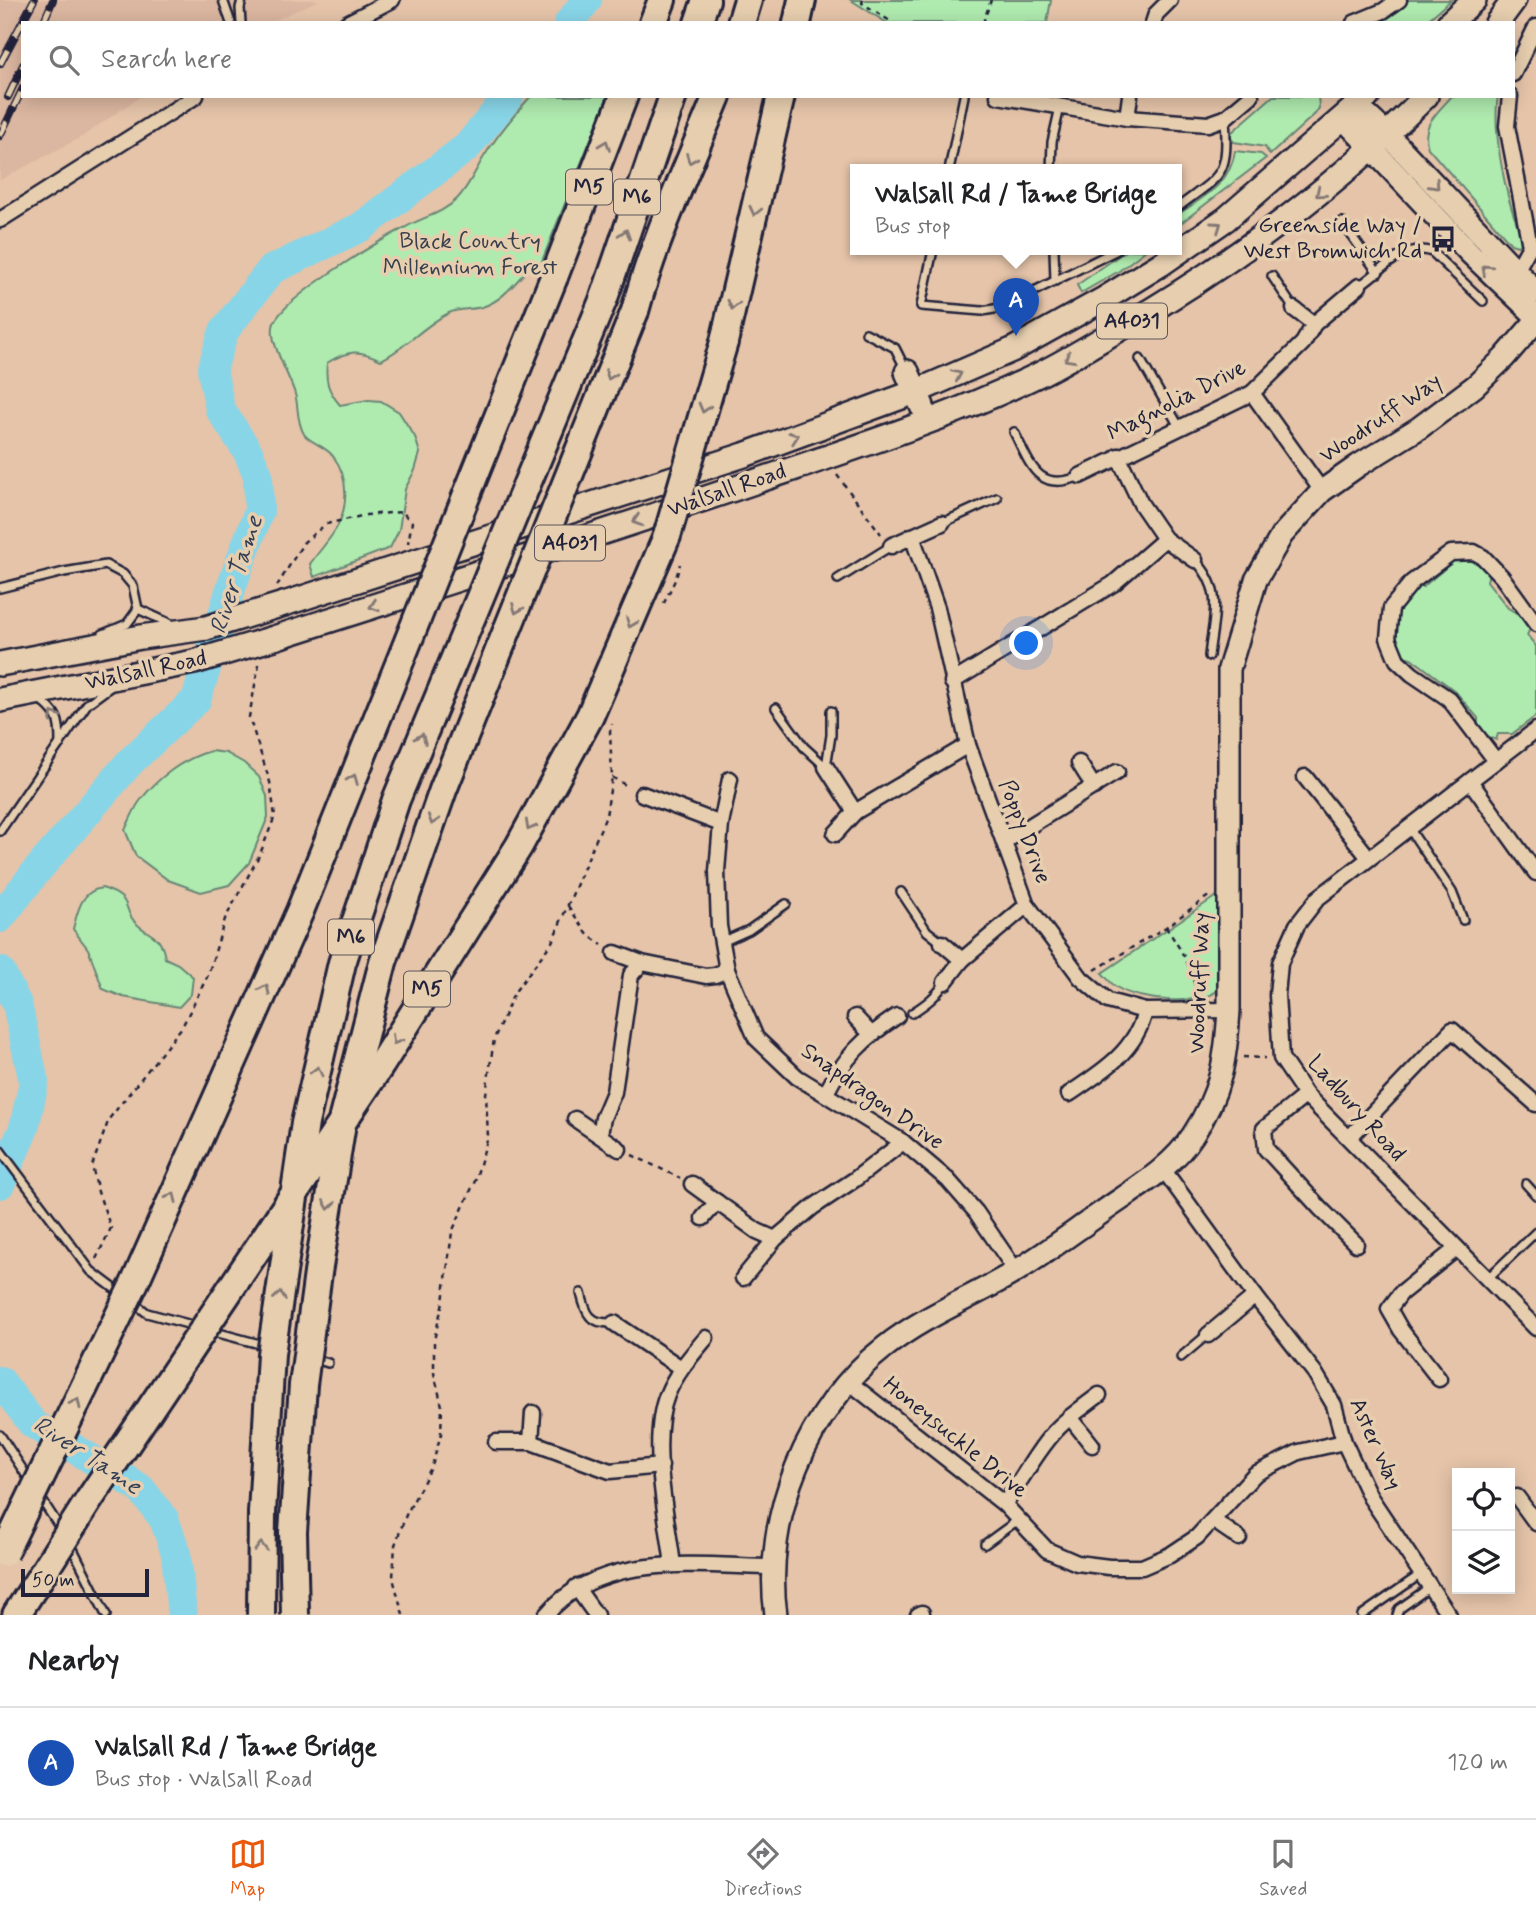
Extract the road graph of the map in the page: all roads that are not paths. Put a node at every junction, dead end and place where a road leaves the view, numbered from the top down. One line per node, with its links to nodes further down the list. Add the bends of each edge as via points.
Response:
1 (223, 0): 12 (lane)
2 (242, 0): 13 (lane)
3 (392, 0): 14 (street)
4 (661, 0): 15 (highway)
5 (706, 0): 16 (highway)
6 (748, 0): 17 (highway)
7 (802, 0): 18 (highway)
8 (1170, 0): 19 (street)
9 (1399, 0): 20 (street)
10 (1474, 0): 21 (main road)
11 (1514, 0): 22 (main road)
12 (229, 21)
13 (241, 21)
14 (351, 21)
15 (653, 21)
16 (699, 21)
17 (742, 21)
18 (797, 21)
19 (1154, 21)
20 (1358, 21)
21 (1451, 21)
22 (1498, 21)
23 (1536, 27): 24 (street)
24 (1515, 70)
25 (193, 98): 44 (street)
26 (623, 98): 181 (highway, M5, one-way to 26, bridge, via 135,1282 300,911)
27 (672, 98): 189 (highway, M6, one-way to 27, bridge, via 261,1513 271,1354 305,1123 342,962 396,800 604,298)
28 (716, 98): 190 (highway, M6, one-way to 190, bridge, via 443,790 383,962 343,1117 303,1385 293,1531)
29 (781, 98): 187 (highway, M5, one-way to 187, bridge, via 724,342 667,536 590,716 525,834 382,1063)
30 (964, 98): 41 (lane)
31 (1009, 98): 37 (street)
32 (1130, 98): 38 (street)
33 (1249, 98): 39 (street)
34 (1424, 98): 40 (main road, A4031)
35 (1510, 98): 51 (street, via 1507,126 1530,246)
36 (1354, 104): 40 (street); 46 (main road, Walsall Road / A4031, one-way to 36, via 1226,219)
37 (1060, 107): 38 (street); 42 (lane)
38 (1127, 118): 39 (street, via 1208,124)
39 (1225, 118): 43 (lane, via 1227,155 1220,174)
40 (1380, 142): 51 (street, one-way to 51); 59 (street, one-way to 40, via 1470,253); 66 (main road, Walsall Road / A4031, one-way to 66, via 1314,198 1180,294 1041,373)
41 (950, 164)
42 (1051, 164)
43 (1182, 204)
44 (2, 219)
45 (1342, 222): 52 (lane)
46 (1182, 249)
47 (932, 255): 54 (lane, via 921,306 1000,308)
48 (1054, 255): 54 (lane)
49 (1107, 255): 54 (lane)
50 (1174, 255): 64 (main road, Walsall Road / A4031, one-way to 50, via 1012,350)
51 (1516, 271): 56 (street)
52 (1378, 273): 55 (lane); 57 (lane, via 1410,250 1422,248 1432,252)
53 (1272, 276): 58 (lane)
54 (1055, 281)
55 (1359, 286): 61 (street, Magnolia Drive)
56 (1536, 292)
57 (1483, 301)
58 (1294, 309): 61 (street)
59 (1536, 316)
60 (1536, 321): 71 (street, Woodruff Way, via 1475,386)
61 (1314, 324): 65 (street, Magnolia Drive, via 1303,343)
62 (866, 333): 64 (lane, via 895,348)
63 (1140, 359): 67 (lane)
64 (911, 382): 66 (main road); 82 (main road, Walsall Road / A4031, one-way to 64, bridge, via 281,599 744,455)
65 (1252, 393): 67 (street, Magnolia Drive); 71 (street)
66 (929, 422): 86 (main road, Walsall Road / A4031, one-way to 86, bridge, via 268,647)
67 (1180, 429): 69 (street, Magnolia Drive)
68 (1014, 432): 70 (lane, via 1043,480 1069,481)
69 (1118, 456): 70 (street, Magnolia Drive); 75 (street, via 1141,504)
70 (1080, 476)
71 (1322, 491): 123 (street, Woodruff Way, via 1282,535 1256,579 1229,669)
72 (997, 498): 73 (lane)
73 (942, 523): 74 (street)
74 (912, 536): 76 (street); 87 (street, Poppy Drive, via 937,607)
75 (1165, 539): 77 (street); 87 (street, via 1113,584)
76 (891, 546): 78 (lane)
77 (1195, 560): 84 (lane, via 1213,585)
78 (838, 579)
79 (0, 588): 80 (lane, via 106,565 133,586)
80 (138, 609): 82 (lane); 83 (lane, via 127,624)
81 (1536, 624): 95 (street, via 1502,577 1474,552 1451,553 1412,582 1391,608 1388,638 1397,660 1449,699)
82 (196, 630): 83 (main road, Walsall Road / A4031)
83 (62, 652): 85 (main road, Walsall Road / A4031)
84 (1209, 656)
85 (0, 664)
86 (125, 676): 88 (main road, Walsall Road / A4031); 93 (lane, via 88,704)
87 (952, 682): 94 (street, Poppy Drive)
88 (33, 695): 89 (main road, Walsall Road / A4031); 93 (lane, one-way to 88, via 57,715)
89 (0, 700)
90 (776, 708): 97 (lane, via 804,747)
91 (831, 711): 97 (lane)
92 (1536, 730): 95 (street, Ladbury Road)
93 (60, 745): 107 (lane)
94 (968, 745): 104 (street); 109 (street, Poppy Drive)
95 (1496, 761): 101 (street, Ladbury Road)
96 (1079, 763): 102 (street)
97 (826, 767): 104 (street)
98 (1117, 772): 102 (street)
99 (1305, 777): 110 (street)
100 (730, 779): 105 (street, Snapdragon Drive)
101 (1470, 781): 106 (street, Ladbury Road); 111 (street)
102 (1094, 787): 109 (street)
103 (642, 794): 105 (street)
104 (855, 812): 108 (street)
105 (721, 824): 116 (street, Snapdragon Drive, via 717,872)
106 (1409, 828): 110 (street, Ladbury Road); 115 (lane, via 1452,892)
107 (0, 831)
108 (835, 834)
109 (1004, 842): 114 (street, Poppy Drive)
110 (1369, 858): 131 (street, Ladbury Road, via 1318,898 1297,925 1280,963 1281,1058)
111 (1536, 873)
112 (901, 892): 117 (lane, via 927,931)
113 (786, 904): 116 (lane)
114 (1027, 905): 119 (street); 124 (street, Poppy Drive, via 1081,978 1108,1001)
115 (1462, 920)
116 (722, 942): 121 (street, Snapdragon Drive)
117 (942, 943): 119 (street)
118 (615, 953): 120 (street)
119 (962, 960): 122 (street)
120 (642, 962): 121 (street, via 706,976); 134 (street, via 632,975 614,1092)
121 (726, 970): 129 (street, Snapdragon Drive, via 756,1038 797,1077)
122 (945, 982): 125 (lane)
123 (1229, 1010): 124 (street, Poppy Drive); 139 (street, Woodruff Way, via 1226,1057 1215,1096 1192,1136)
124 (1145, 1011): 130 (street, via 1141,1029 1113,1073)
125 (912, 1013)
126 (897, 1016): 128 (street)
127 (855, 1017): 128 (street)
128 (870, 1033): 129 (street)
129 (826, 1093): 136 (street, Snapdragon Drive)
130 (1069, 1094)
131 (1306, 1095): 135 (street, Ladbury Road); 147 (street, via 1265,1129 1266,1149)
132 (1536, 1104): 135 (street, via 1452,1030)
133 (575, 1119): 134 (street)
134 (600, 1134): 137 (street)
135 (1349, 1138): 148 (street, Ladbury Road)
136 (903, 1142): 146 (street); 149 (street, Snapdragon Drive, via 948,1180 976,1212)
137 (620, 1149)
138 (0, 1150): 158 (lane, via 90,1271 147,1313)
139 (1163, 1169): 149 (street, Woodruff Way); 153 (street, Aster Way)
140 (692, 1184): 143 (street)
141 (1526, 1184): 142 (lane)
142 (1536, 1195)
143 (717, 1202): 144 (street); 146 (street)
144 (703, 1218)
145 (1536, 1232): 151 (lane)
146 (775, 1239): 150 (street)
147 (1356, 1244)
148 (1456, 1249): 151 (street, Ladbury Road); 163 (street, via 1401,1293 1389,1309)
149 (1016, 1272): 164 (street, Woodruff Way, via 914,1326 883,1348)
150 (743, 1278)
151 (1487, 1279): 155 (street, Ladbury Road)
152 (581, 1293): 154 (lane, via 585,1310 594,1320)
153 (1255, 1296): 156 (street); 169 (street, Aster Way, via 1315,1373 1334,1405)
154 (614, 1323): 162 (street)
155 (1536, 1328)
156 (1208, 1335): 160 (lane)
157 (706, 1338): 162 (street)
158 (276, 1349)
159 (302, 1356): 161 (lane)
160 (1181, 1357)
161 (328, 1363)
162 (681, 1368): 173 (street, via 659,1423)
163 (1439, 1379)
164 (849, 1382): 175 (street, Honeysuckle Drive); 183 (street, Woodruff Way, via 804,1448 787,1494)
165 (1099, 1395): 167 (street)
166 (533, 1413): 171 (street)
167 (1070, 1417): 172 (street); 175 (street, via 1039,1452)
168 (0, 1434): 188 (lane, via 74,1549)
169 (1344, 1441): 177 (street, Honeysuckle Drive, via 1299,1452 1255,1474); 184 (street, Aster Way, via 1370,1497)
170 (496, 1442): 171 (street)
171 (531, 1442): 173 (street, via 610,1471)
172 (1092, 1445)
173 (661, 1466): 182 (street)
174 (1517, 1497): 178 (street)
175 (1004, 1504): 176 (street, Honeysuckle Drive)
176 (1018, 1520): 177 (street, Honeysuckle Drive, via 1047,1550 1077,1563 1109,1567 1142,1567 1170,1555); 180 (lane)
177 (1214, 1521): 179 (street)
178 (1536, 1523)
179 (1239, 1538)
180 (985, 1544)
181 (2, 1556)
182 (673, 1565): 183 (street); 185 (street, via 624,1570)
183 (773, 1567): 193 (street, Woodruff Way)
184 (1421, 1574): 186 (street, Aster Way); 194 (lane)
185 (576, 1587): 191 (street); 192 (street)
186 (1430, 1587): 195 (lane); 196 (street, Aster Way)
187 (16, 1615)
188 (106, 1615)
189 (261, 1615)
190 (295, 1615)
191 (546, 1615)
192 (596, 1615)
193 (776, 1615)
194 (1362, 1615)
195 (1397, 1615)
196 (1449, 1615)

